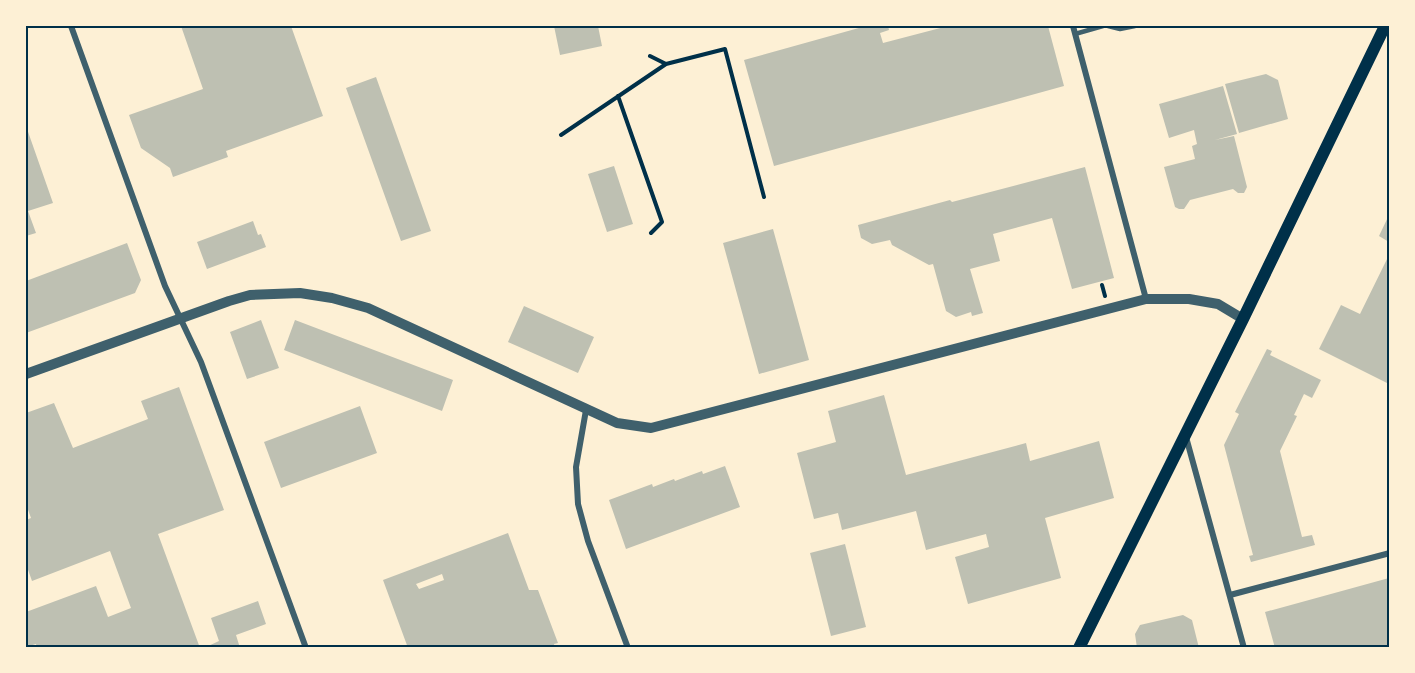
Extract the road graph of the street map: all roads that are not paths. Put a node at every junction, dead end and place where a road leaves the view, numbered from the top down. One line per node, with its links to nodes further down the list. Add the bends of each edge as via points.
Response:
1 (71, 26): 9 (street, via 165,286)
2 (1073, 26): 7 (street)
3 (1103, 26): 7 (lane)
4 (1108, 26): 5 (lane)
5 (1135, 26)
6 (1385, 26): 10 (main road)
7 (1075, 34): 8 (street)
8 (1146, 299): 10 (street, via 1190,299 1218,304); 12 (street, via 651,428 616,423)
9 (182, 318): 11 (street); 12 (street, via 250,295 300,293 332,298 368,308); 16 (street)
10 (1243, 319): 13 (main road)
11 (26, 374)
12 (586, 410): 17 (street, via 576,467 578,504)
13 (1185, 435): 15 (street); 18 (main road)
14 (1389, 553): 15 (street)
15 (1230, 595): 19 (street)
16 (306, 648)
17 (628, 648)
18 (1079, 648)
19 (1244, 648)

